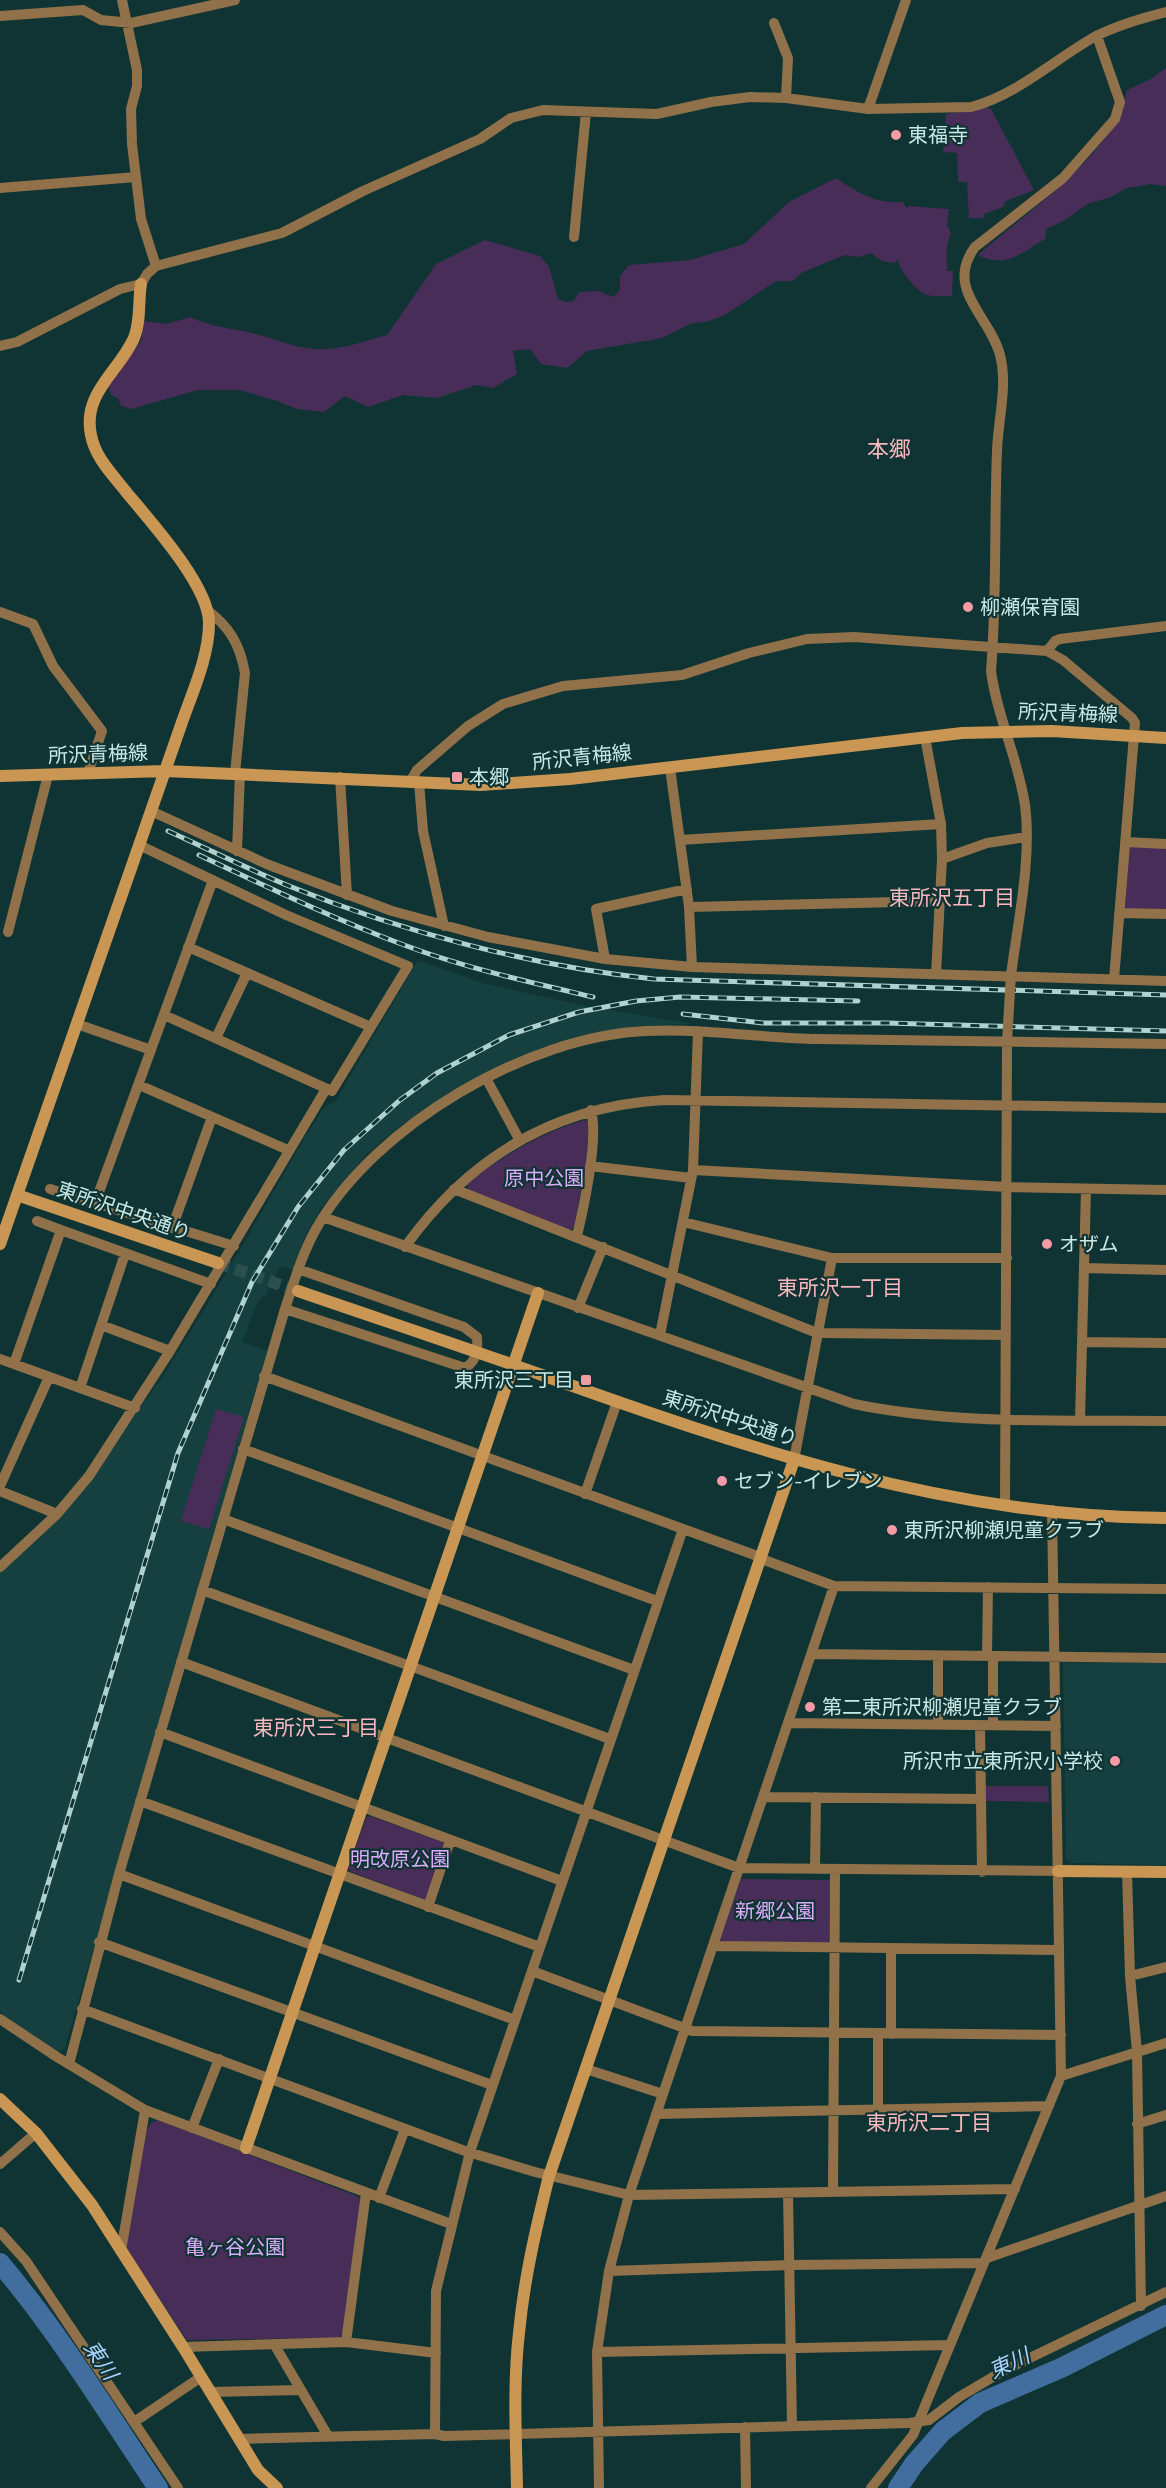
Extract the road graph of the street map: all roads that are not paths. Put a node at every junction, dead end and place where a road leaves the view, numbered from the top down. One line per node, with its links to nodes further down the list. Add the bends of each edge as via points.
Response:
1 (122, 0): 6 (street)
2 (235, 0): 6 (street)
3 (906, 0): 10 (street)
4 (1166, 12): 8 (street)
5 (0, 16): 6 (street, via 83,10 101,20)
6 (126, 23): 12 (street, via 137,70 131,109)
7 (774, 23): 9 (street, via 788,58)
8 (1097, 36): 10 (street, via 982,104); 21 (street, via 1120,102 1114,119 1063,178 975,247 965,265 964,281 1000,354 1002,370)
9 (786, 98): 10 (street); 11 (street, via 750,97 657,114)
10 (868, 109)
11 (586, 112): 14 (street); 15 (street, via 543,110 511,118 480,139 372,186 282,233)
12 (136, 177): 13 (street); 15 (street, via 141,219)
13 (0, 188)
14 (574, 237)
15 (156, 266): 16 (street)
16 (141, 284): 17 (street, via 120,289 17,342); 18 (street, via 135,335 93,400 91,437 108,469 201,592)
17 (0, 346)
18 (207, 610): 28 (street, via 209,623 203,657); 30 (street, via 229,628 242,656 245,673)
19 (0, 612): 29 (street, via 33,624 53,666 102,731)
20 (1166, 626): 22 (street, via 1060,639)
21 (993, 649): 22 (street); 23 (street, via 991,671); 34 (street, via 854,637 807,639 682,675 563,686 503,704 468,726 417,770)
22 (1047, 651): 24 (street, via 1132,718)
23 (1005, 730): 24 (street, 所沢青梅線); 25 (street, 所沢青梅線); 37 (street, via 1018,766)
24 (1135, 736): 26 (street, 所沢青梅線); 39 (street)
25 (925, 737): 27 (street, 所沢青梅線); 36 (street)
26 (1166, 738)
27 (670, 768): 34 (street, 所沢青梅線, via 516,783); 38 (street)
28 (165, 771): 29 (street, 所沢青梅線); 30 (street, 所沢青梅線); 35 (street)
29 (88, 773): 31 (street, 所沢青梅線)
30 (238, 773): 33 (street, 所沢青梅線); 42 (street)
31 (48, 775): 32 (street, 所沢青梅線); 52 (street)
32 (0, 776)
33 (340, 777): 34 (street, 所沢青梅線); 46 (street)
34 (414, 782): 51 (street)
35 (151, 811): 41 (street); 42 (street)
36 (941, 824): 38 (street); 43 (street)
37 (1026, 837): 43 (street, via 987,843); 58 (street)
38 (680, 840): 45 (street)
39 (1126, 842): 40 (street); 49 (street)
40 (1166, 843)
41 (139, 845): 44 (street); 62 (street)
42 (237, 851): 46 (street)
43 (942, 859): 47 (street)
44 (213, 880): 53 (street); 63 (street, via 408,966)
45 (687, 889): 48 (street); 54 (street, via 596,909)
46 (347, 895): 51 (street)
47 (940, 901): 48 (street); 57 (street)
48 (689, 907): 55 (street)
49 (1119, 913): 50 (street); 59 (street)
50 (1166, 914)
51 (444, 927): 54 (street)
52 (8, 932)
53 (188, 946): 56 (street); 61 (street)
54 (605, 959): 55 (street)
55 (692, 967): 57 (street)
56 (247, 973): 63 (street); 65 (street)
57 (936, 974): 58 (street)
58 (1011, 975): 59 (street); 66 (street, bridge)
59 (1114, 980): 60 (street)
60 (1166, 981)
61 (164, 1015): 65 (street); 68 (street)
62 (77, 1024): 68 (street); 86 (street)
63 (371, 1027): 71 (street, via 332,1091)
64 (698, 1031): 66 (street, via 790,1038); 69 (street, via 645,1030 581,1040); 72 (street)
65 (216, 1038): 71 (street)
66 (1007, 1041): 67 (street); 73 (street)
67 (1166, 1044)
68 (151, 1050): 70 (street)
69 (486, 1078): 77 (street); 88 (street, via 389,1142 343,1188)
70 (139, 1085): 76 (street); 87 (street)
71 (326, 1089): 78 (street)
72 (695, 1101): 73 (street); 75 (street, via 628,1102); 80 (street)
73 (1007, 1105): 74 (street); 81 (street)
74 (1166, 1108)
75 (591, 1110): 77 (street); 79 (street)
76 (212, 1117): 78 (street); 91 (street)
77 (519, 1141): 83 (street)
78 (288, 1150): 95 (street)
79 (590, 1166): 80 (street); 93 (street)
80 (692, 1174): 81 (street); 90 (street)
81 (1007, 1187): 84 (street); 100 (street)
82 (50, 1189): 87 (street)
83 (454, 1189): 93 (street); 96 (street)
84 (1086, 1189): 85 (street); 102 (street)
85 (1166, 1190)
86 (17, 1196): 94 (street); 101 (street, 東所沢中央通り)
87 (95, 1203): 91 (street)
88 (323, 1218): 96 (street); 103 (street)
89 (37, 1221): 92 (street)
90 (682, 1222): 99 (street); 105 (street)
91 (172, 1227): 95 (street)
92 (61, 1230): 98 (street); 120 (street)
93 (576, 1236): 97 (street)
94 (0, 1244)
95 (234, 1246): 106 (street)
96 (405, 1247): 108 (street)
97 (603, 1247): 105 (street); 109 (street)
98 (125, 1254): 106 (street); 111 (street)
99 (832, 1258): 100 (street); 112 (street)
100 (1006, 1258): 114 (street)
101 (218, 1263)
102 (1084, 1268): 104 (street); 115 (street)
103 (298, 1269): 110 (street); 118 (street, via 471,1331 477,1337)
104 (1166, 1269)
105 (672, 1275): 112 (street); 113 (street)
106 (211, 1284): 117 (street)
107 (298, 1291): 118 (street, 東所沢中央通り)
108 (538, 1293): 109 (street); 121 (street)
109 (578, 1308): 113 (street)
110 (285, 1309): 118 (street, via 465,1368); 122 (street)
111 (101, 1325): 117 (street); 124 (street)
112 (817, 1332): 114 (street); 125 (street)
113 (660, 1335): 125 (street)
114 (1006, 1335): 128 (street)
115 (1082, 1342): 116 (street); 129 (street)
116 (1166, 1343)
117 (170, 1351): 127 (street)
118 (477, 1352): 121 (street, 東所沢中央通り)
119 (0, 1359): 120 (street)
120 (15, 1364): 123 (street)
121 (513, 1365): 126 (street, 東所沢中央通り); 132 (street)
122 (264, 1376): 131 (street); 132 (street)
123 (49, 1377): 124 (street); 134 (street)
124 (80, 1388): 127 (street)
125 (807, 1389): 128 (street, via 886,1410); 133 (street)
126 (617, 1402): 133 (street, 東所沢中央通り); 136 (street)
127 (135, 1408): 139 (street, via 89,1476)
128 (1005, 1418): 129 (street); 137 (street)
129 (1080, 1420): 130 (street)
130 (1166, 1421)
131 (243, 1449): 141 (street); 142 (street)
132 (481, 1456): 136 (street); 142 (street)
133 (794, 1460): 137 (street, 東所沢中央通り, via 882,1482); 144 (street)
134 (0, 1486)
135 (0, 1491): 139 (street)
136 (585, 1494): 143 (street)
137 (1005, 1504): 138 (street, 東所沢中央通り)
138 (1052, 1510): 140 (street, 東所沢中央通り); 148 (street)
139 (57, 1514): 145 (street)
140 (1166, 1518)
141 (223, 1519): 150 (street); 151 (street)
142 (458, 1527): 151 (street); 152 (street)
143 (683, 1529): 144 (street); 152 (street)
144 (759, 1557): 146 (street); 176 (street)
145 (0, 1567)
146 (834, 1586): 147 (street); 153 (street)
147 (988, 1587): 148 (street); 155 (street)
148 (1054, 1588): 149 (street); 156 (street)
149 (1166, 1589)
150 (202, 1590): 158 (street); 159 (street)
151 (434, 1596): 159 (street); 160 (street)
152 (657, 1601): 160 (street)
153 (813, 1654): 154 (street); 161 (street)
154 (939, 1656): 155 (street); 162 (street)
155 (990, 1656): 156 (street); 164 (street)
156 (1055, 1658): 157 (street); 165 (street)
157 (1166, 1658)
158 (181, 1662): 166 (street); 167 (street)
159 (411, 1665): 167 (street); 168 (street)
160 (634, 1670): 168 (street)
161 (789, 1723): 162 (street); 169 (street)
162 (938, 1725): 163 (street)
163 (980, 1725): 164 (street); 171 (street)
164 (993, 1725): 165 (street)
165 (1056, 1726): 180 (street)
166 (160, 1732): 172 (street); 173 (street)
167 (386, 1737): 173 (street); 174 (street)
168 (610, 1739): 174 (street)
169 (764, 1797): 170 (street); 177 (street)
170 (816, 1797): 171 (street); 178 (street)
171 (981, 1799): 181 (street)
172 (140, 1801): 184 (street); 185 (street)
173 (363, 1806): 175 (street); 185 (street)
174 (586, 1812): 176 (street); 186 (street)
175 (450, 1840): 186 (street); 187 (street)
176 (664, 1840): 177 (street); 198 (street)
177 (739, 1868): 178 (street); 190 (street)
178 (815, 1869): 179 (street)
179 (836, 1870): 181 (street); 192 (street)
180 (1058, 1870): 181 (street); 182 (street); 194 (street)
181 (982, 1872)
182 (1127, 1872): 183 (street); 197 (street)
183 (1166, 1872)
184 (119, 1874): 188 (street); 189 (street)
185 (340, 1874): 187 (street); 189 (street)
186 (562, 1881): 191 (street)
187 (428, 1907): 191 (street)
188 (99, 1942): 199 (street); 200 (street)
189 (315, 1946): 200 (street); 202 (street)
190 (713, 1946): 192 (street); 203 (street)
191 (540, 1947): 196 (street)
192 (834, 1947): 193 (street); 204 (street)
193 (891, 1949): 194 (street); 206 (street)
194 (1059, 1950): 207 (street)
195 (1166, 1967): 197 (street)
196 (532, 1971): 198 (street); 202 (street)
197 (1130, 1976): 209 (street)
198 (609, 1999): 203 (street); 212 (street)
199 (82, 2009): 210 (street); 211 (street)
200 (293, 2013): 214 (street); 215 (street)
201 (0, 2019): 211 (street)
202 (515, 2020): 215 (street)
203 (685, 2028): 204 (street); 216 (street)
204 (833, 2032): 205 (street); 219 (street)
205 (878, 2034): 206 (street); 220 (street)
206 (891, 2034): 207 (street)
207 (1060, 2035): 213 (street)
208 (1166, 2043): 209 (street)
209 (1137, 2052): 213 (street); 224 (street)
210 (219, 2059): 214 (street); 225 (street)
211 (69, 2064): 221 (street)
212 (586, 2069): 216 (street); 231 (street)
213 (1061, 2076): 218 (street)
214 (270, 2078): 226 (street); 228 (street)
215 (492, 2085): 229 (street)
216 (663, 2094): 222 (street)
217 (0, 2099): 227 (street)
218 (1049, 2106): 220 (street); 232 (street)
219 (834, 2109): 220 (street); 222 (street); 233 (street)
220 (878, 2109)
221 (145, 2110): 225 (street); 242 (street)
222 (656, 2114): 236 (street)
223 (1166, 2115): 224 (street)
224 (1137, 2124): 239 (street)
225 (192, 2128): 228 (street)
226 (405, 2129): 229 (street); 238 (street)
227 (36, 2133): 230 (street); 242 (street, via 69,2173)
228 (246, 2148): 234 (street)
229 (470, 2152): 231 (street); 240 (street)
230 (0, 2164)
231 (549, 2176): 236 (street); 263 (street, via 532,2244 518,2335)
232 (1015, 2189): 233 (street); 243 (street)
233 (833, 2191): 235 (street)
234 (366, 2193): 238 (street); 248 (street)
235 (788, 2193): 236 (street); 244 (street)
236 (629, 2195): 245 (street)
237 (1166, 2196): 239 (street)
238 (379, 2198): 240 (street)
239 (1138, 2206): 243 (street); 247 (street)
240 (451, 2224): 254 (street, via 436,2291)
241 (0, 2232): 259 (street, via 26,2261)
242 (121, 2251): 251 (street)
243 (985, 2260): 244 (street); 250 (street)
244 (790, 2265): 245 (street); 252 (street)
245 (609, 2271): 253 (street)
246 (1166, 2292): 247 (street)
247 (1141, 2306): 258 (street, via 1003,2371 929,2420)
248 (346, 2342): 249 (street); 254 (street)
249 (274, 2344): 251 (street); 256 (street)
250 (950, 2345): 252 (street); 258 (street)
251 (183, 2347): 255 (street)
252 (791, 2349): 253 (street); 260 (street)
253 (597, 2352): 262 (street)
254 (436, 2353): 264 (street)
255 (201, 2377): 257 (street); 259 (street)
256 (301, 2390): 257 (street); 265 (street)
257 (210, 2392): 266 (street)
258 (918, 2421): 260 (street); 272 (street, via 913,2435)
259 (134, 2422): 267 (street)
260 (792, 2425): 261 (street)
261 (745, 2427): 262 (street); 271 (street)
262 (598, 2430): 263 (street); 270 (street)
263 (516, 2432): 264 (street); 269 (street)
264 (435, 2434): 265 (street)
265 (327, 2436): 266 (street)
266 (239, 2439): 268 (street, via 258,2470)
267 (178, 2488)
268 (277, 2488)
269 (517, 2488)
270 (599, 2488)
271 (746, 2488)
272 (871, 2488)

